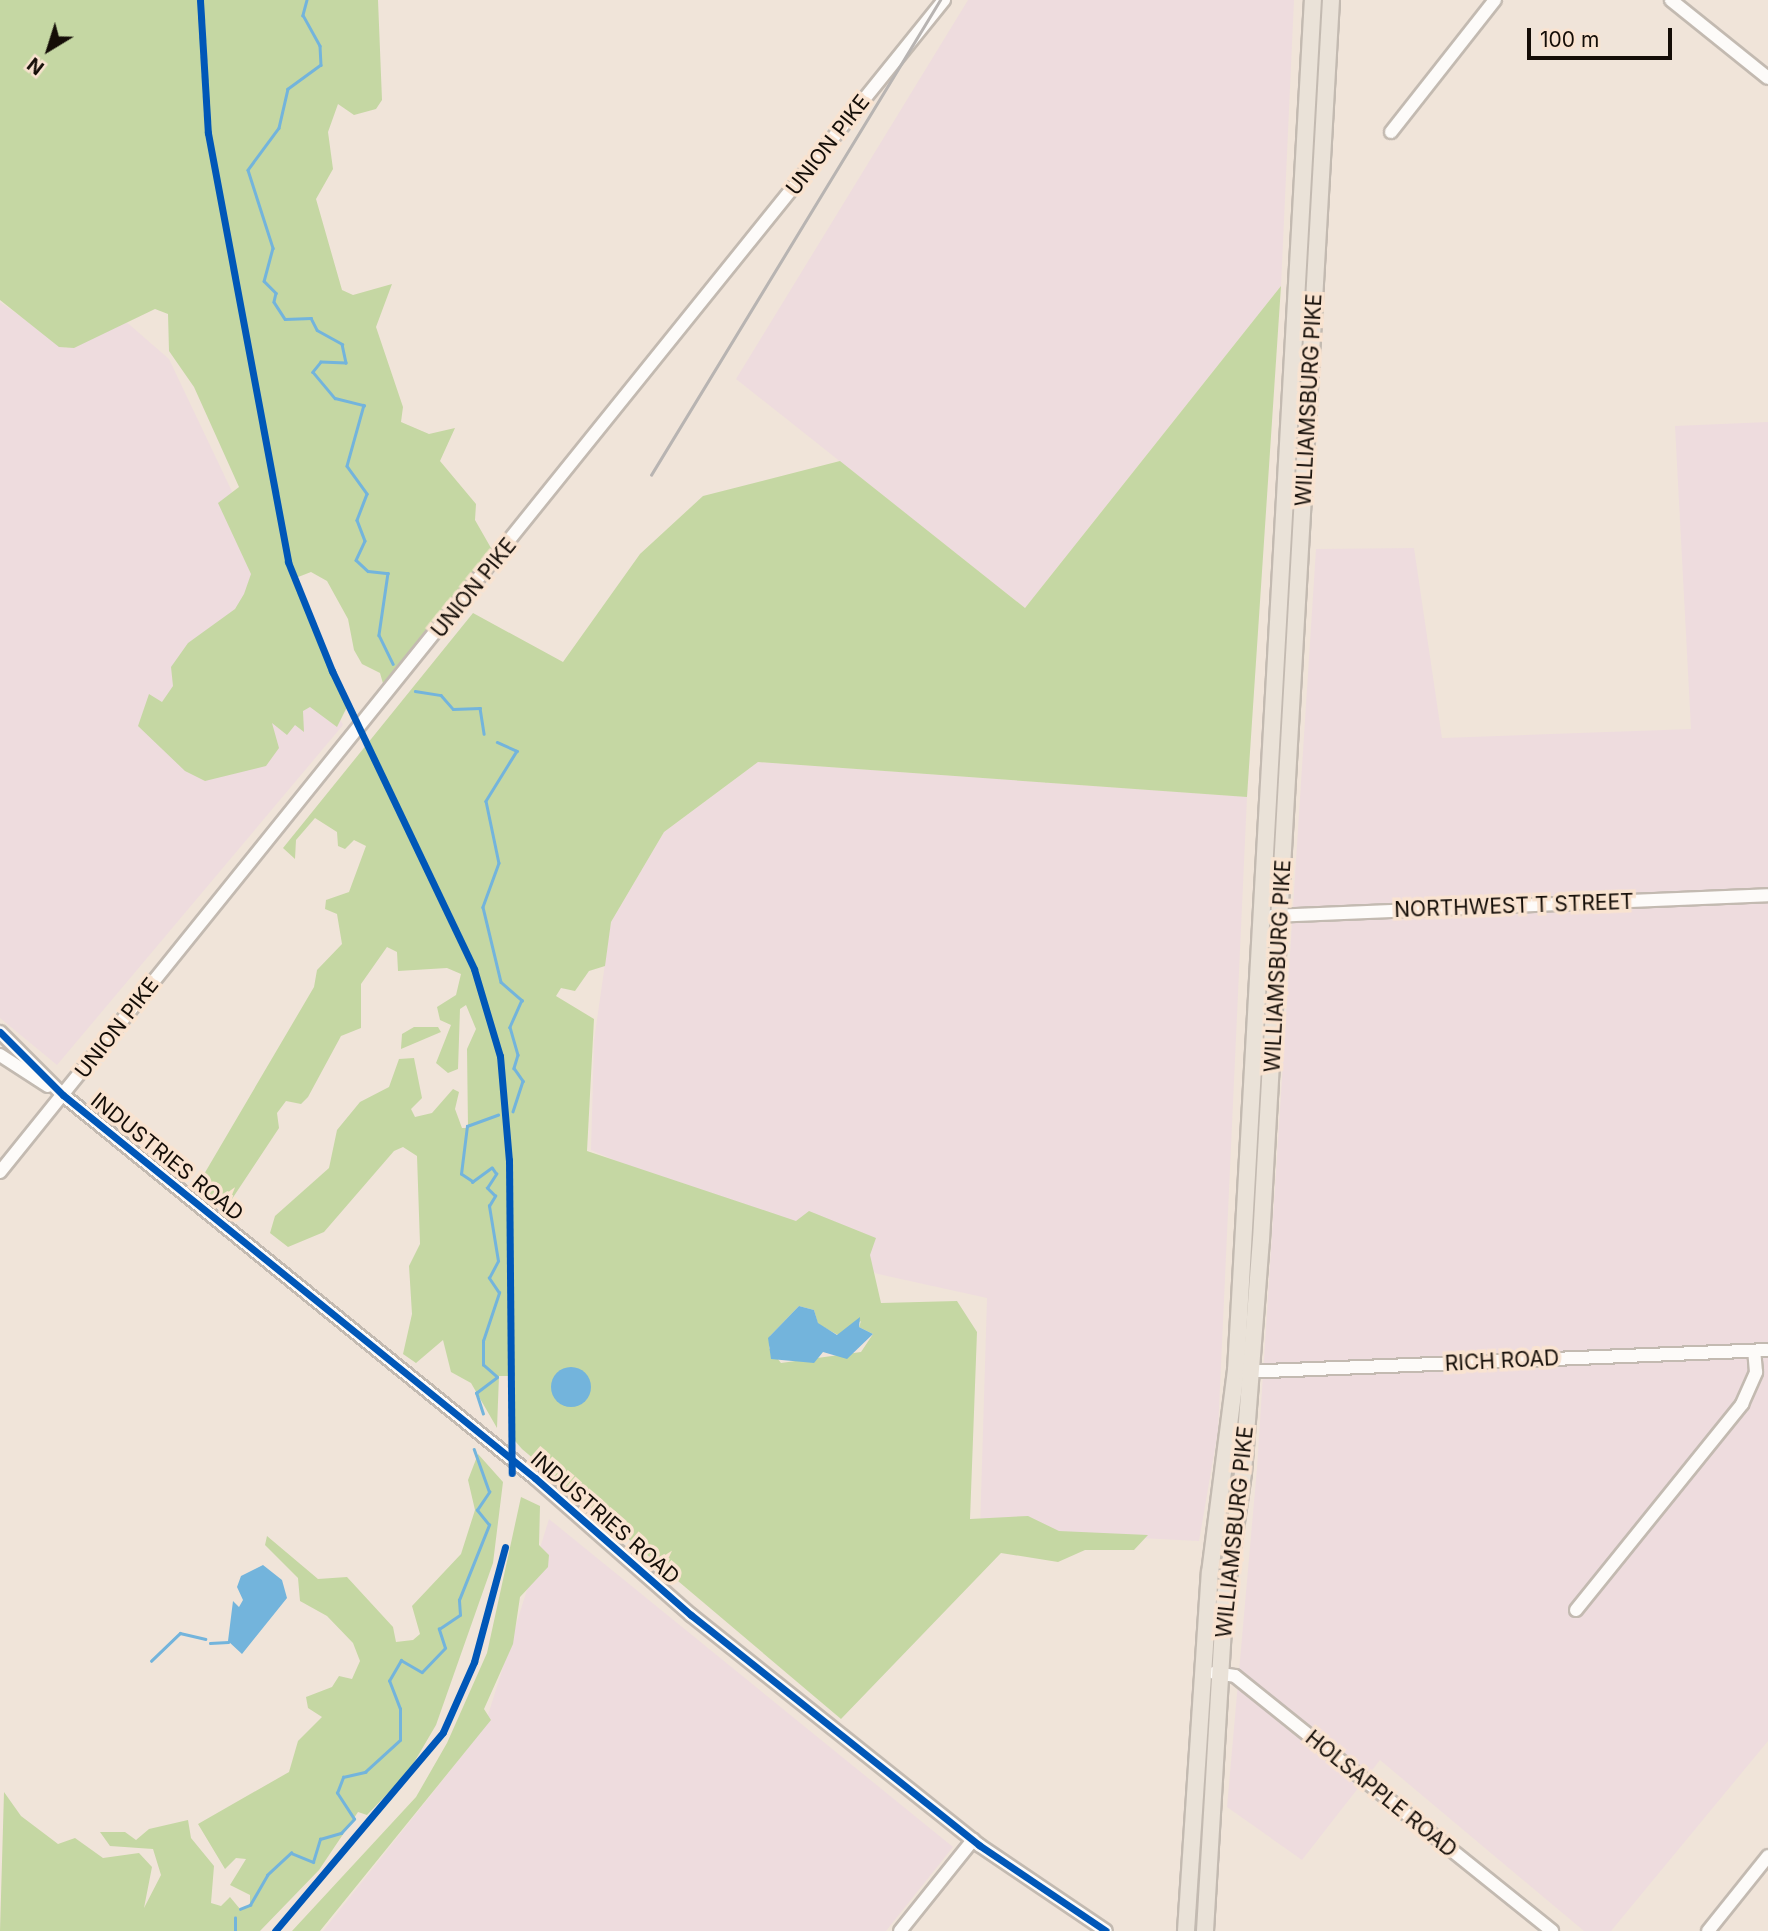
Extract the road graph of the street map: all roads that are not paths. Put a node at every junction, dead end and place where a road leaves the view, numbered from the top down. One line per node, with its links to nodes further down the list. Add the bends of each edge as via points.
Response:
1 (944, 0): 13 (street, UNION PIKE)
2 (1313, 0): 9 (main road, WILLIAMSBURG PIKE)
3 (1331, 0): 10 (main road, WILLIAMSBURG PIKE)
4 (1495, 0): 7 (street)
5 (1671, 0): 6 (street)
6 (1768, 78)
7 (1391, 132)
8 (1768, 895): 10 (street, NORTHWEST T STREET)
9 (1261, 916): 10 (street, NORTHWEST T STREET); 17 (main road, WILLIAMSBURG PIKE)
10 (1281, 916): 17 (main road, WILLIAMSBURG PIKE)
11 (0, 1032): 13 (street, INDUSTRIES ROAD)
12 (0, 1055): 13 (street, INDUSTRIES ROAD)
13 (63, 1095): 14 (street, UNION PIKE); 21 (street, INDUSTRIES ROAD, via 535,1478 680,1607)
14 (0, 1172)
15 (1768, 1350): 16 (street, RICH ROAD)
16 (1754, 1351): 17 (street, RICH ROAD); 18 (street, via 1756,1372 1742,1404)
17 (1244, 1372): 19 (main road, WILLIAMSBURG PIKE); 20 (main road, WILLIAMSBURG PIKE)
18 (1576, 1609)
19 (1203, 1671): 20 (street, HOLSAPPLE ROAD); 25 (main road, WILLIAMSBURG PIKE)
20 (1220, 1674): 26 (main road, WILLIAMSBURG PIKE); 27 (street, HOLSAPPLE ROAD, via 1235,1676)
21 (973, 1840): 23 (street); 24 (street, INDUSTRIES ROAD)
22 (1768, 1856): 28 (street)
23 (900, 1931)
24 (1106, 1931)
25 (1186, 1931)
26 (1205, 1931)
27 (1552, 1931)
28 (1708, 1931)

